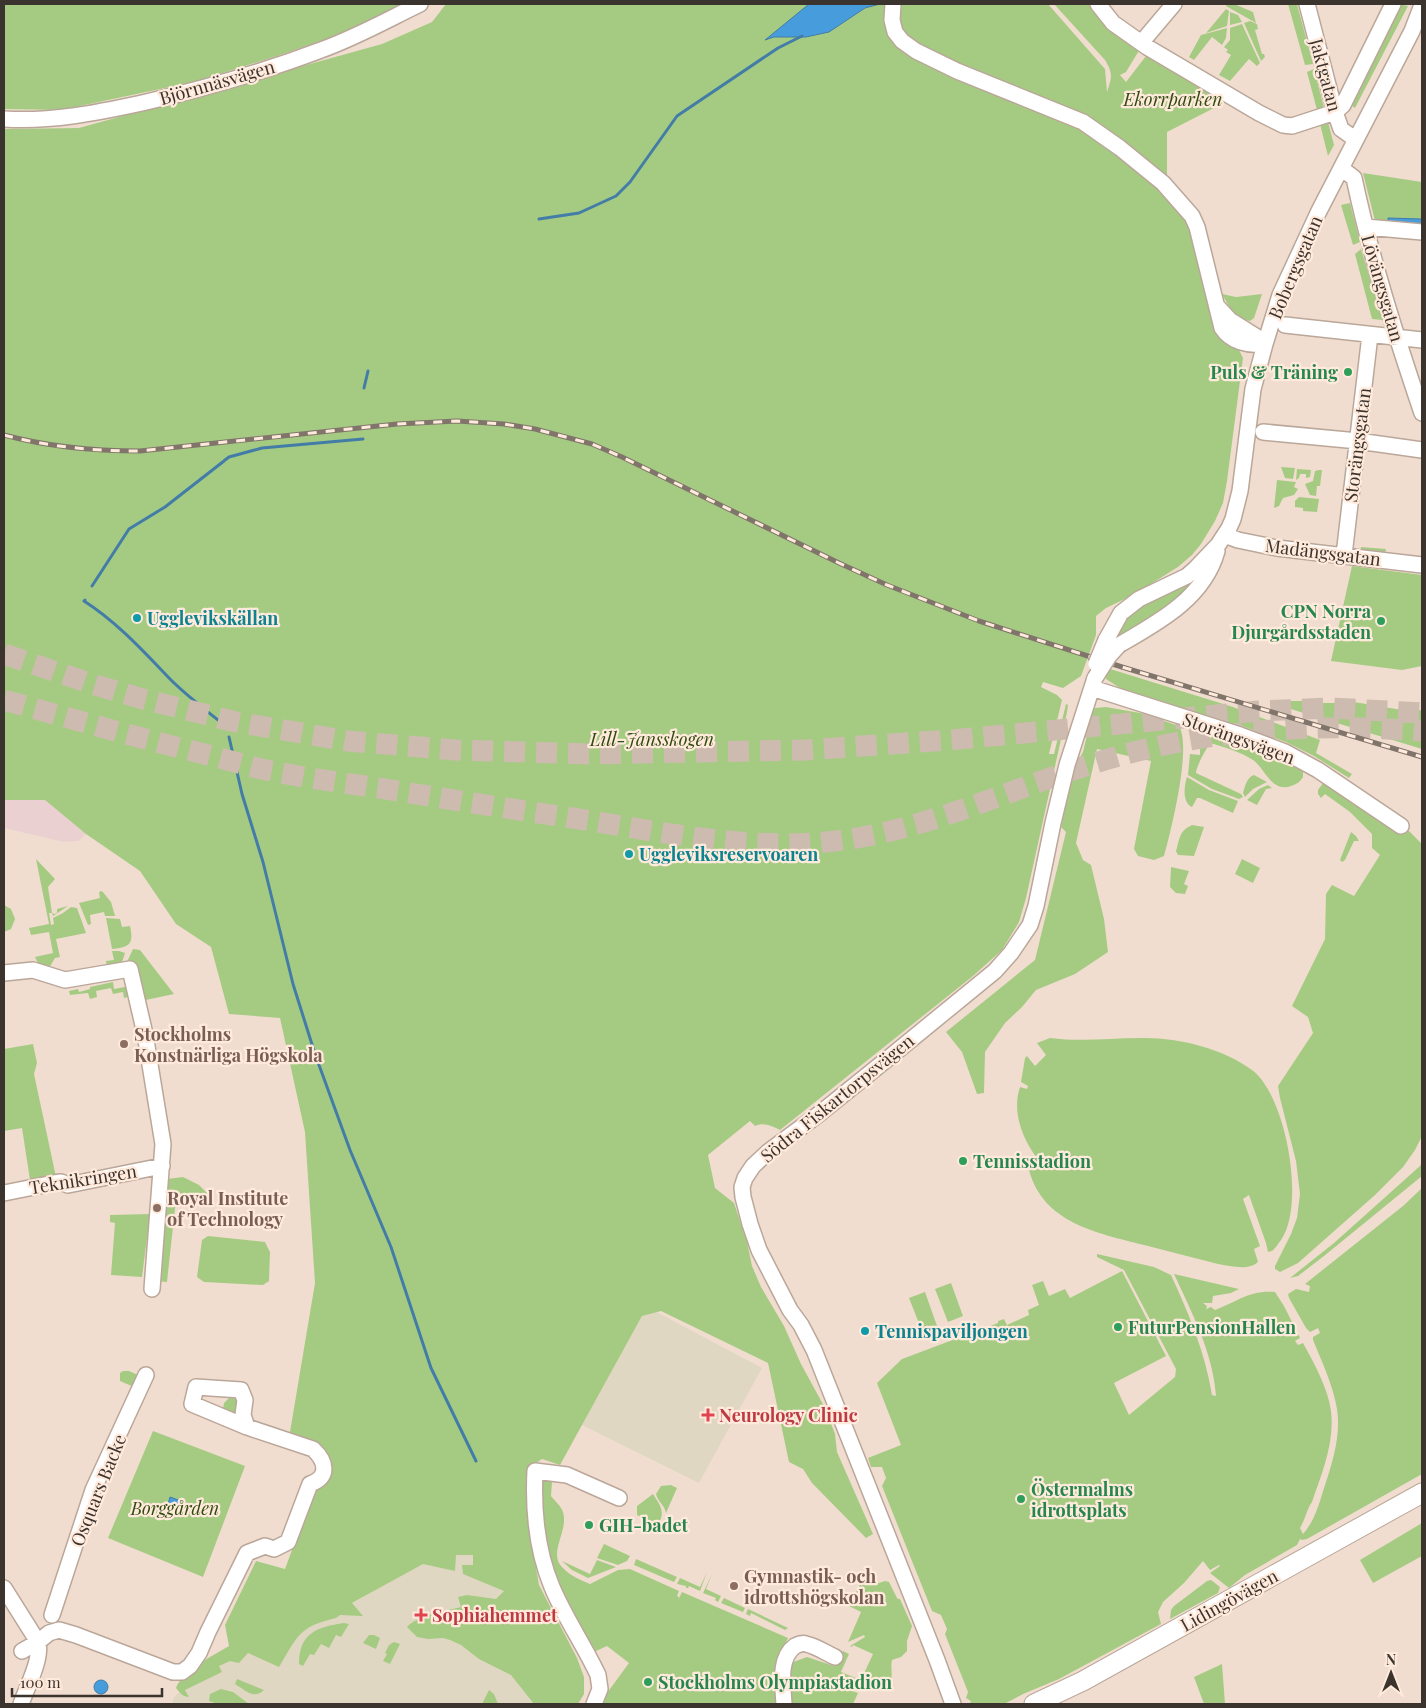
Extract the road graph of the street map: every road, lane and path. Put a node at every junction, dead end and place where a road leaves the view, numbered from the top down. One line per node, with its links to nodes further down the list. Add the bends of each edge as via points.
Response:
1 (420, 4): 10 (street, Björnnäsvägen, via 322,50 173,96 67,118)
2 (893, 4): 19 (street, via 895,32 912,48 957,72 1083,122 1163,183 1192,216 1217,306 1230,320)
3 (1098, 4): 8 (street, via 1113,23)
4 (1174, 4): 8 (street)
5 (1307, 4): 9 (street, Jaktgatan)
6 (1393, 4): 9 (street, via 1345,102)
7 (1422, 5): 11 (street, Bobergsgatan, via 1412,31)
8 (1141, 43): 9 (street, via 1283,125 1292,126)
9 (1335, 112): 11 (street, Jaktgatan, via 1341,129)
10 (4, 119)
11 (1355, 139): 12 (street, Bobergsgatan)
12 (1341, 168): 13 (street, Lövängsgatan, via 1354,178); 19 (street, Bobergsgatan, via 1280,295)
13 (1366, 227): 14 (street); 17 (street, Lövängsgatan)
14 (1422, 232)
15 (1285, 325): 16 (street)
16 (1370, 335): 17 (street); 22 (street, Storängsgatan)
17 (1397, 337): 18 (street); 20 (street, Lövängsgatan)
18 (1422, 340)
19 (1265, 344): 24 (street, Bobergsgatan, via 1253,389 1236,510)
20 (1422, 413)
21 (1263, 432): 22 (street)
22 (1358, 441): 23 (street); 25 (street, Storängsgatan)
23 (1422, 450)
24 (1222, 540): 25 (street, Madängsgatan); 27 (street, Bobergsgatan, via 1207,574 1188,599 1173,613); 27 (street, Bobergsgatan, via 1187,576 1131,604 1121,613)
25 (1344, 555): 26 (street, Madängsgatan)
26 (1422, 564)
27 (1113, 642): 28 (street, bridge, via 1095,667)
28 (1093, 683): 29 (street, Storängsvägen, via 1285,752 1318,770); 47 (street, Södra Fiskartorpsvägen, via 1067,765 1036,906 1030,925 1011,953 995,971 884,1062 768,1152 753,1166 742,1187 759,1250 814,1350)
29 (1401, 826)
30 (4, 973): 31 (street, Teknikringen, via 33,970 65,980 130,969 146,1034 162,1132)
31 (162, 1166): 32 (street, Teknikringen); 33 (street, Teknikringen)
32 (4, 1193)
33 (152, 1289)
34 (146, 1375): 40 (street, Osquars Backe, via 93,1490)
35 (247, 1427): 41 (street, via 313,1449 320,1455 324,1469 322,1477 310,1484 288,1542 274,1549 265,1546 247,1553 199,1654 190,1666 182,1672 173,1672)
36 (1422, 1492): 48 (main road, Lidingövägen, via 1083,1681)
37 (619, 1498): 45 (street, via 567,1475 535,1471 536,1516 543,1561 552,1587 598,1675 600,1689)
38 (1422, 1501): 49 (main road, Lidingövägen)
39 (4, 1588): 40 (street)
40 (50, 1620): 41 (street, via 59,1630); 41 (street, via 60,1618); 42 (street); 44 (street, Osquars Backe)
41 (76, 1635)
42 (22, 1652)
43 (835, 1657): 46 (street, via 805,1643 789,1652 784,1663)
44 (21, 1704)
45 (594, 1704)
46 (784, 1704)
47 (953, 1704)
48 (1034, 1704)
49 (1056, 1704)

